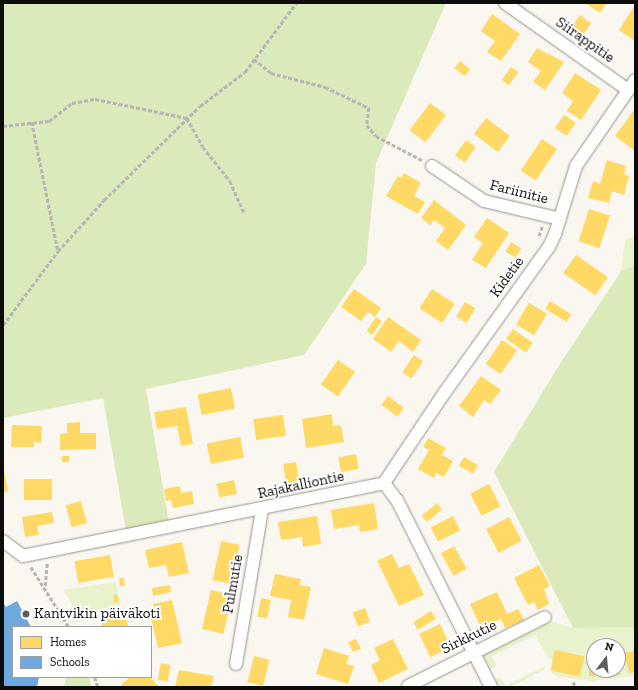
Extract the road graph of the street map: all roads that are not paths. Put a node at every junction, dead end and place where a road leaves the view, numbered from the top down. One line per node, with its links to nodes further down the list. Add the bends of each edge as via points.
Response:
1 (504, 3): 2 (street, Siirappitie)
2 (632, 85): 4 (street, Kidetie, via 576,166)
3 (432, 166): 4 (street, Fariinitie, via 484,201)
4 (560, 219): 5 (street, Kidetie, via 549,247 449,386)
5 (384, 483): 6 (street, Rajakalliontie); 9 (street, via 397,500)
6 (262, 510): 7 (street, Rajakalliontie, via 22,556); 10 (street, Pulmutie)
7 (3, 541)
8 (545, 617): 9 (street, Sirkkutie)
9 (474, 653): 11 (street, Sirkkutie); 12 (street)
10 (236, 664)
11 (408, 686)
12 (491, 687)

